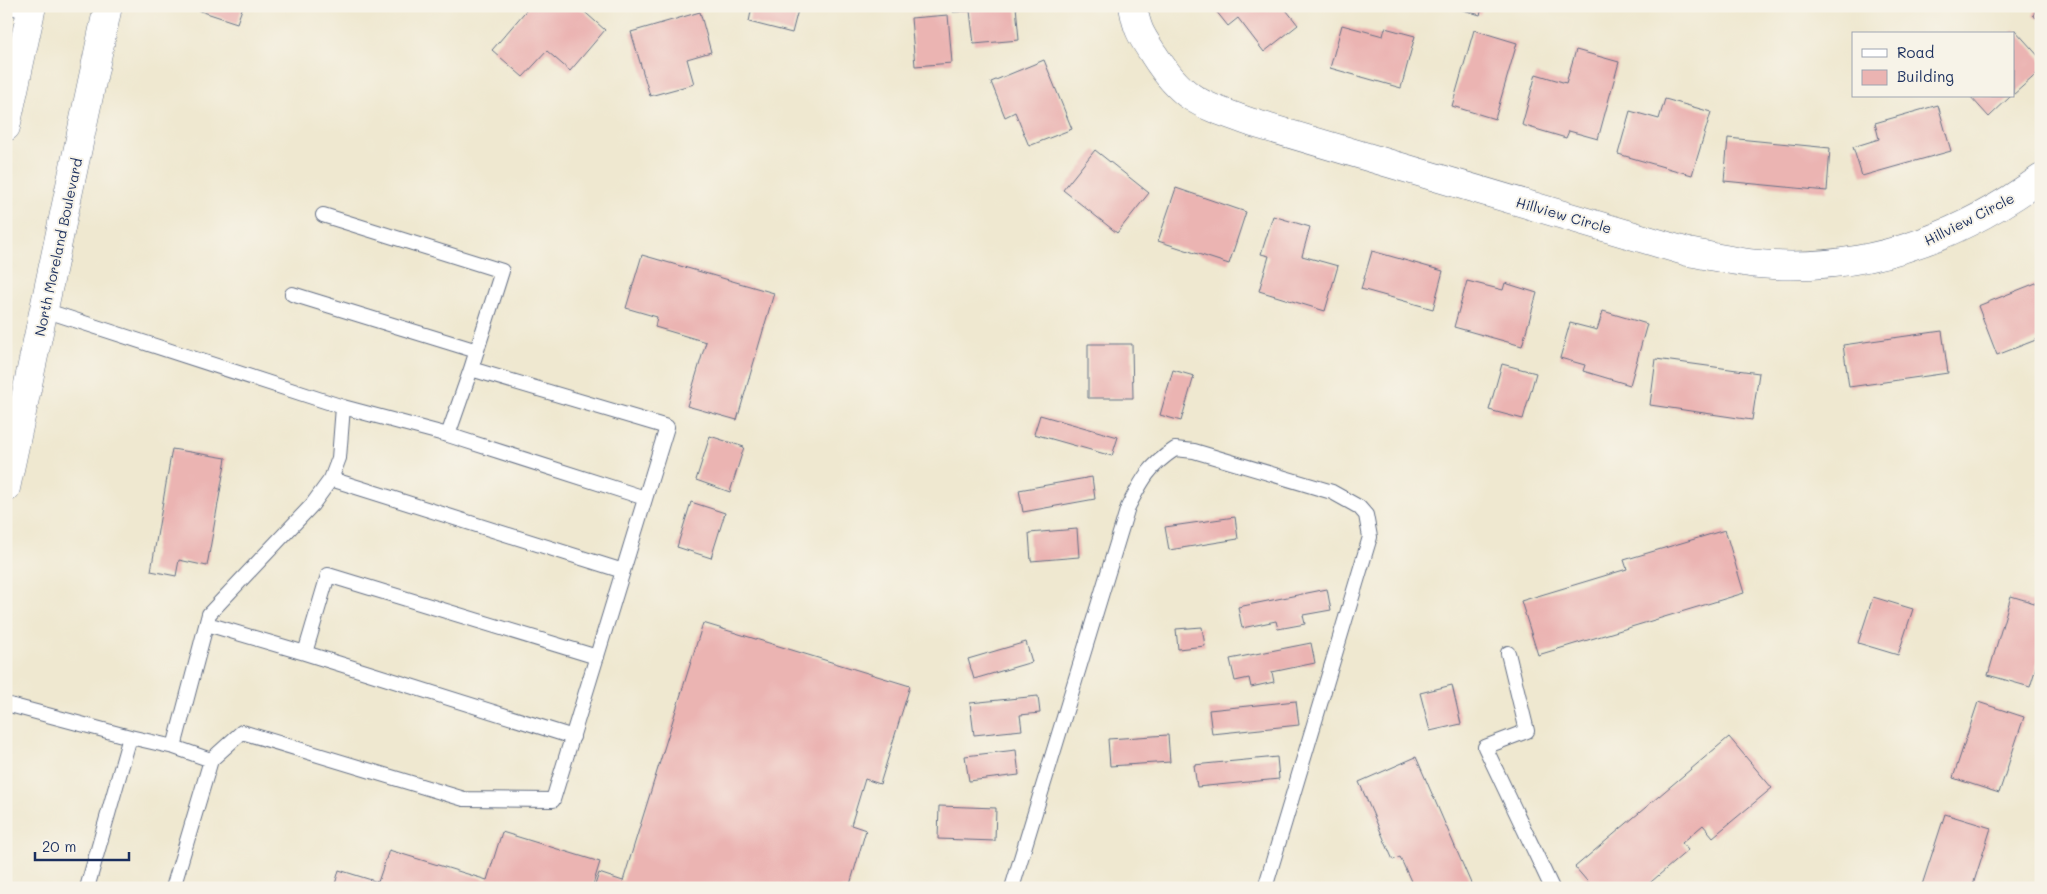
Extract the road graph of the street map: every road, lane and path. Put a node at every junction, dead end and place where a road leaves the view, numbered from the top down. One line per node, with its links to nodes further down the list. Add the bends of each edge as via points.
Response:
1 (108, 6): 8 (street, North Moreland Boulevard)
2 (1133, 6): 5 (street, Hillview Circle, via 1136,28 1168,77 1204,106 1688,252 1759,264 1818,264 1887,254 1920,245 1974,220)
3 (24, 9): 4 (street)
4 (6, 128)
5 (2041, 178)
6 (323, 215): 9 (lane, via 502,271)
7 (292, 294): 9 (lane)
8 (44, 310): 11 (lane); 14 (street, North Moreland Boulevard)
9 (477, 351): 10 (lane)
10 (471, 369): 12 (lane); 15 (lane, via 667,427)
11 (343, 407): 12 (lane); 13 (lane, via 339,458)
12 (448, 435): 15 (lane)
13 (331, 479): 16 (lane); 17 (lane, via 312,505 209,614)
14 (6, 488)
15 (645, 498): 16 (lane)
16 (623, 571): 20 (lane)
17 (207, 624): 18 (lane); 24 (lane)
18 (305, 653): 20 (lane, via 328,575); 23 (lane)
19 (1508, 653): 30 (lane, via 1527,731 1485,747)
20 (596, 657): 23 (lane)
21 (6, 704): 22 (lane)
22 (130, 737): 24 (lane); 26 (lane)
23 (573, 737): 25 (lane, via 553,800 464,799 242,732)
24 (174, 747): 25 (lane)
25 (211, 760): 27 (lane)
26 (87, 888)
27 (173, 888)
28 (1012, 888): 29 (lane, via 1128,507 1144,477 1158,460 1175,449 1194,451 1332,492 1359,507 1366,515 1370,537)
29 (1265, 888)
30 (1552, 888)

